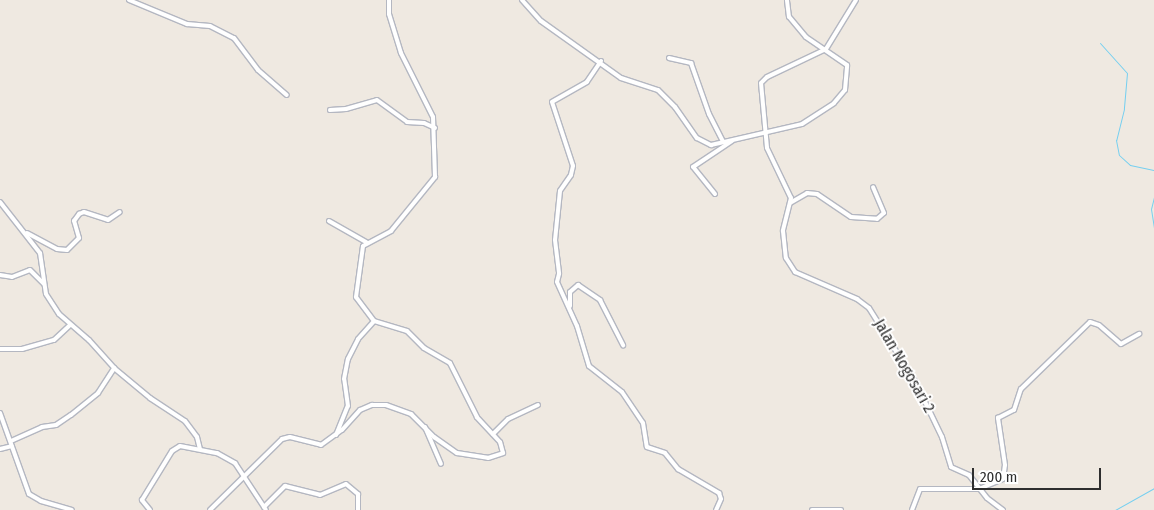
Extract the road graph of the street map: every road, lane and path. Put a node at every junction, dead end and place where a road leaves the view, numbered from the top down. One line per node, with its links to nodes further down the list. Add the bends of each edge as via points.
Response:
1 (129, 0): 9 (street, via 187,24 210,26 234,38 258,70)
2 (389, 0): 11 (street, via 389,14 401,53 433,117)
3 (522, 0): 8 (street, via 541,22)
4 (787, 0): 6 (street, via 788,17 806,37)
5 (856, 0): 6 (street)
6 (826, 49): 12 (street, Jalan Nogosari 2, via 763,80 760,88); 12 (street, via 844,60 849,70 840,98 802,124)
7 (668, 58): 14 (street, via 691,63)
8 (601, 61): 14 (street, via 627,81 658,90 701,141 711,144); 25 (street, via 587,82 552,102 573,166 560,191 555,240 557,282)
9 (287, 95)
10 (330, 110): 11 (street, via 346,110 377,100 408,122)
11 (435, 128): 22 (street, via 432,184 391,231)
12 (764, 132): 13 (street); 18 (street, Jalan Nogosari 2, via 788,190)
13 (738, 138): 14 (street); 16 (street, via 694,164 696,174)
14 (723, 142)
15 (873, 188): 18 (street, via 883,211 882,217 877,219 851,217 817,194 807,193)
16 (715, 194)
17 (0, 202): 21 (street)
18 (790, 203): 42 (street, Jalan Nogosari 2, via 783,239 791,268 821,285 857,298 874,314 888,342 916,383 942,437 951,467 970,476)
19 (120, 212): 21 (street, via 108,220 84,212 78,214 74,221 79,238 67,250 57,249)
20 (329, 221): 22 (street)
21 (25, 232): 24 (street, via 43,260)
22 (366, 242): 26 (street, via 360,252 356,297)
23 (0, 276): 24 (street, via 12,277 30,270)
24 (44, 284): 27 (street, via 49,301)
25 (570, 310): 29 (street, via 570,292 578,285 600,300); 48 (street, via 589,366 622,392 642,423 645,444 665,453 682,472 719,493 721,499)
26 (374, 321): 35 (street, via 407,331 424,348 450,364 476,417); 36 (street, via 348,359 344,379 348,406)
27 (70, 325): 30 (street, via 54,340 22,349); 31 (street)
28 (1139, 334): 42 (street, via 1121,344 1099,325 1090,322 1038,370 1021,388 1014,410 998,418 1005,477 996,484)
29 (623, 345)
30 (0, 349)
31 (114, 368): 37 (street, via 98,393 71,416); 39 (street, via 150,398 185,421 197,437)
32 (538, 406): 35 (street, via 508,419)
33 (0, 413): 37 (street)
34 (424, 425): 35 (street, via 434,437 457,452 482,458 493,458 503,453 502,445); 36 (street, via 400,409 372,405 360,410); 40 (street)
35 (493, 434)
36 (336, 435): 41 (street, via 321,446 290,437 282,439)
37 (11, 443): 38 (street); 44 (street, via 29,494)
38 (0, 449)
39 (200, 449): 41 (street, via 220,454 235,463); 45 (street, via 180,446 172,451 142,500)
40 (441, 464)
41 (246, 477): 43 (street); 46 (street)
42 (979, 489): 51 (street, via 920,489); 52 (street, Jalan Nogosari 2)
43 (265, 509): 47 (street, via 285,486 320,495 346,484 358,494)
44 (72, 510)
45 (150, 510)
46 (210, 510)
47 (358, 510)
48 (716, 510)
49 (812, 510): 50 (street)
50 (841, 510)
51 (912, 510)
52 (1003, 510)

